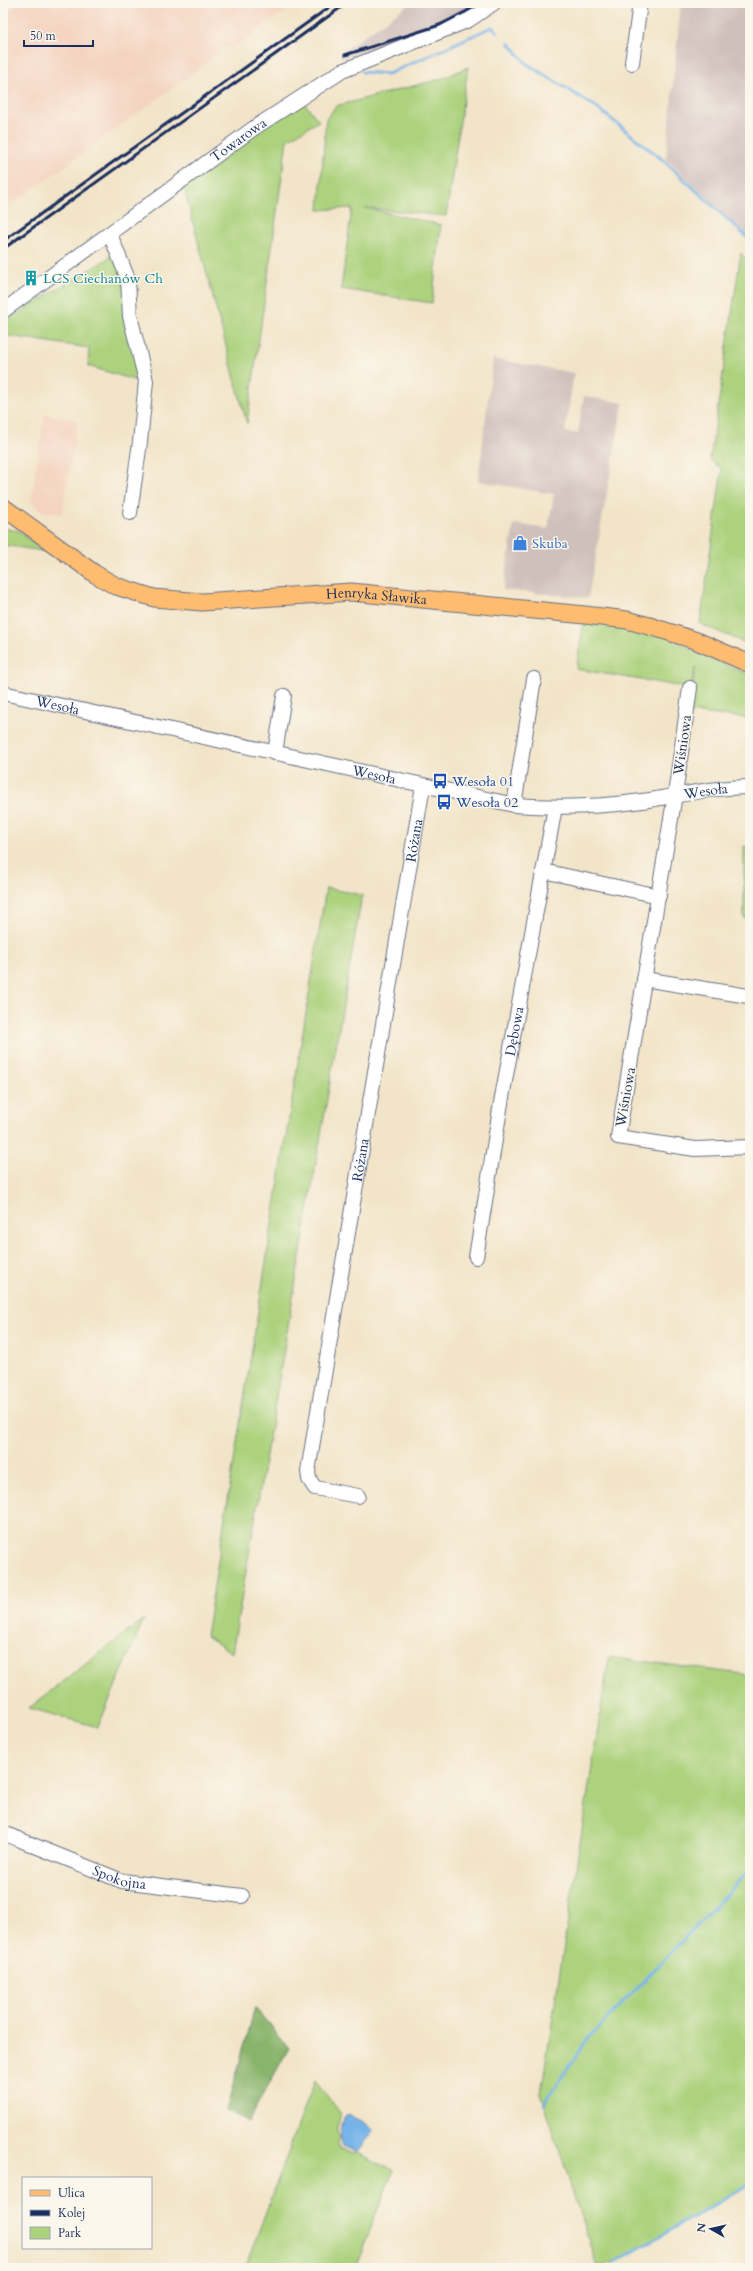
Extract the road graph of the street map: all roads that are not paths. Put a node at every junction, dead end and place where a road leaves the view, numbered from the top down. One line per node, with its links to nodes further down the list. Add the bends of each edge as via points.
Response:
1 (494, 3): 4 (street, Towarowa, via 469,20 342,71 254,128)
2 (640, 3): 3 (street)
3 (632, 63)
4 (110, 234): 5 (street, Towarowa); 7 (street, via 128,279 130,316 146,381)
5 (3, 311)
6 (3, 507): 8 (main road, Henryka Sławika)
7 (130, 513)
8 (11, 516): 9 (main road, Henryka Sławika, via 95,574 116,586 154,598 202,602 351,592 585,615 627,620 653,627 697,641)
9 (750, 664)
10 (534, 679): 18 (street)
11 (690, 688): 17 (street, Wiśniowa)
12 (3, 693): 14 (street, Wesoła)
13 (284, 696): 14 (street)
14 (275, 753): 15 (street, Wesoła)
15 (422, 786): 18 (street, Wesoła); 26 (street, Różana, via 308,1472 308,1479 314,1488)
16 (750, 787): 17 (street, Wesoła, via 724,787)
17 (675, 795): 19 (street, Wesoła, via 640,802); 21 (street, Wiśniowa)
18 (514, 805): 19 (street, Wesoła)
19 (555, 807): 20 (street, Dębowa)
20 (542, 871): 21 (street); 25 (street, Dębowa)
21 (659, 896): 22 (street, Wiśniowa)
22 (644, 979): 23 (street); 24 (street, Wiśniowa, via 618,1137 695,1149)
23 (748, 996)
24 (750, 1147)
25 (476, 1257)
26 (358, 1496)
27 (3, 1833): 28 (street, Spokojna, via 122,1881)
28 (242, 1896)

